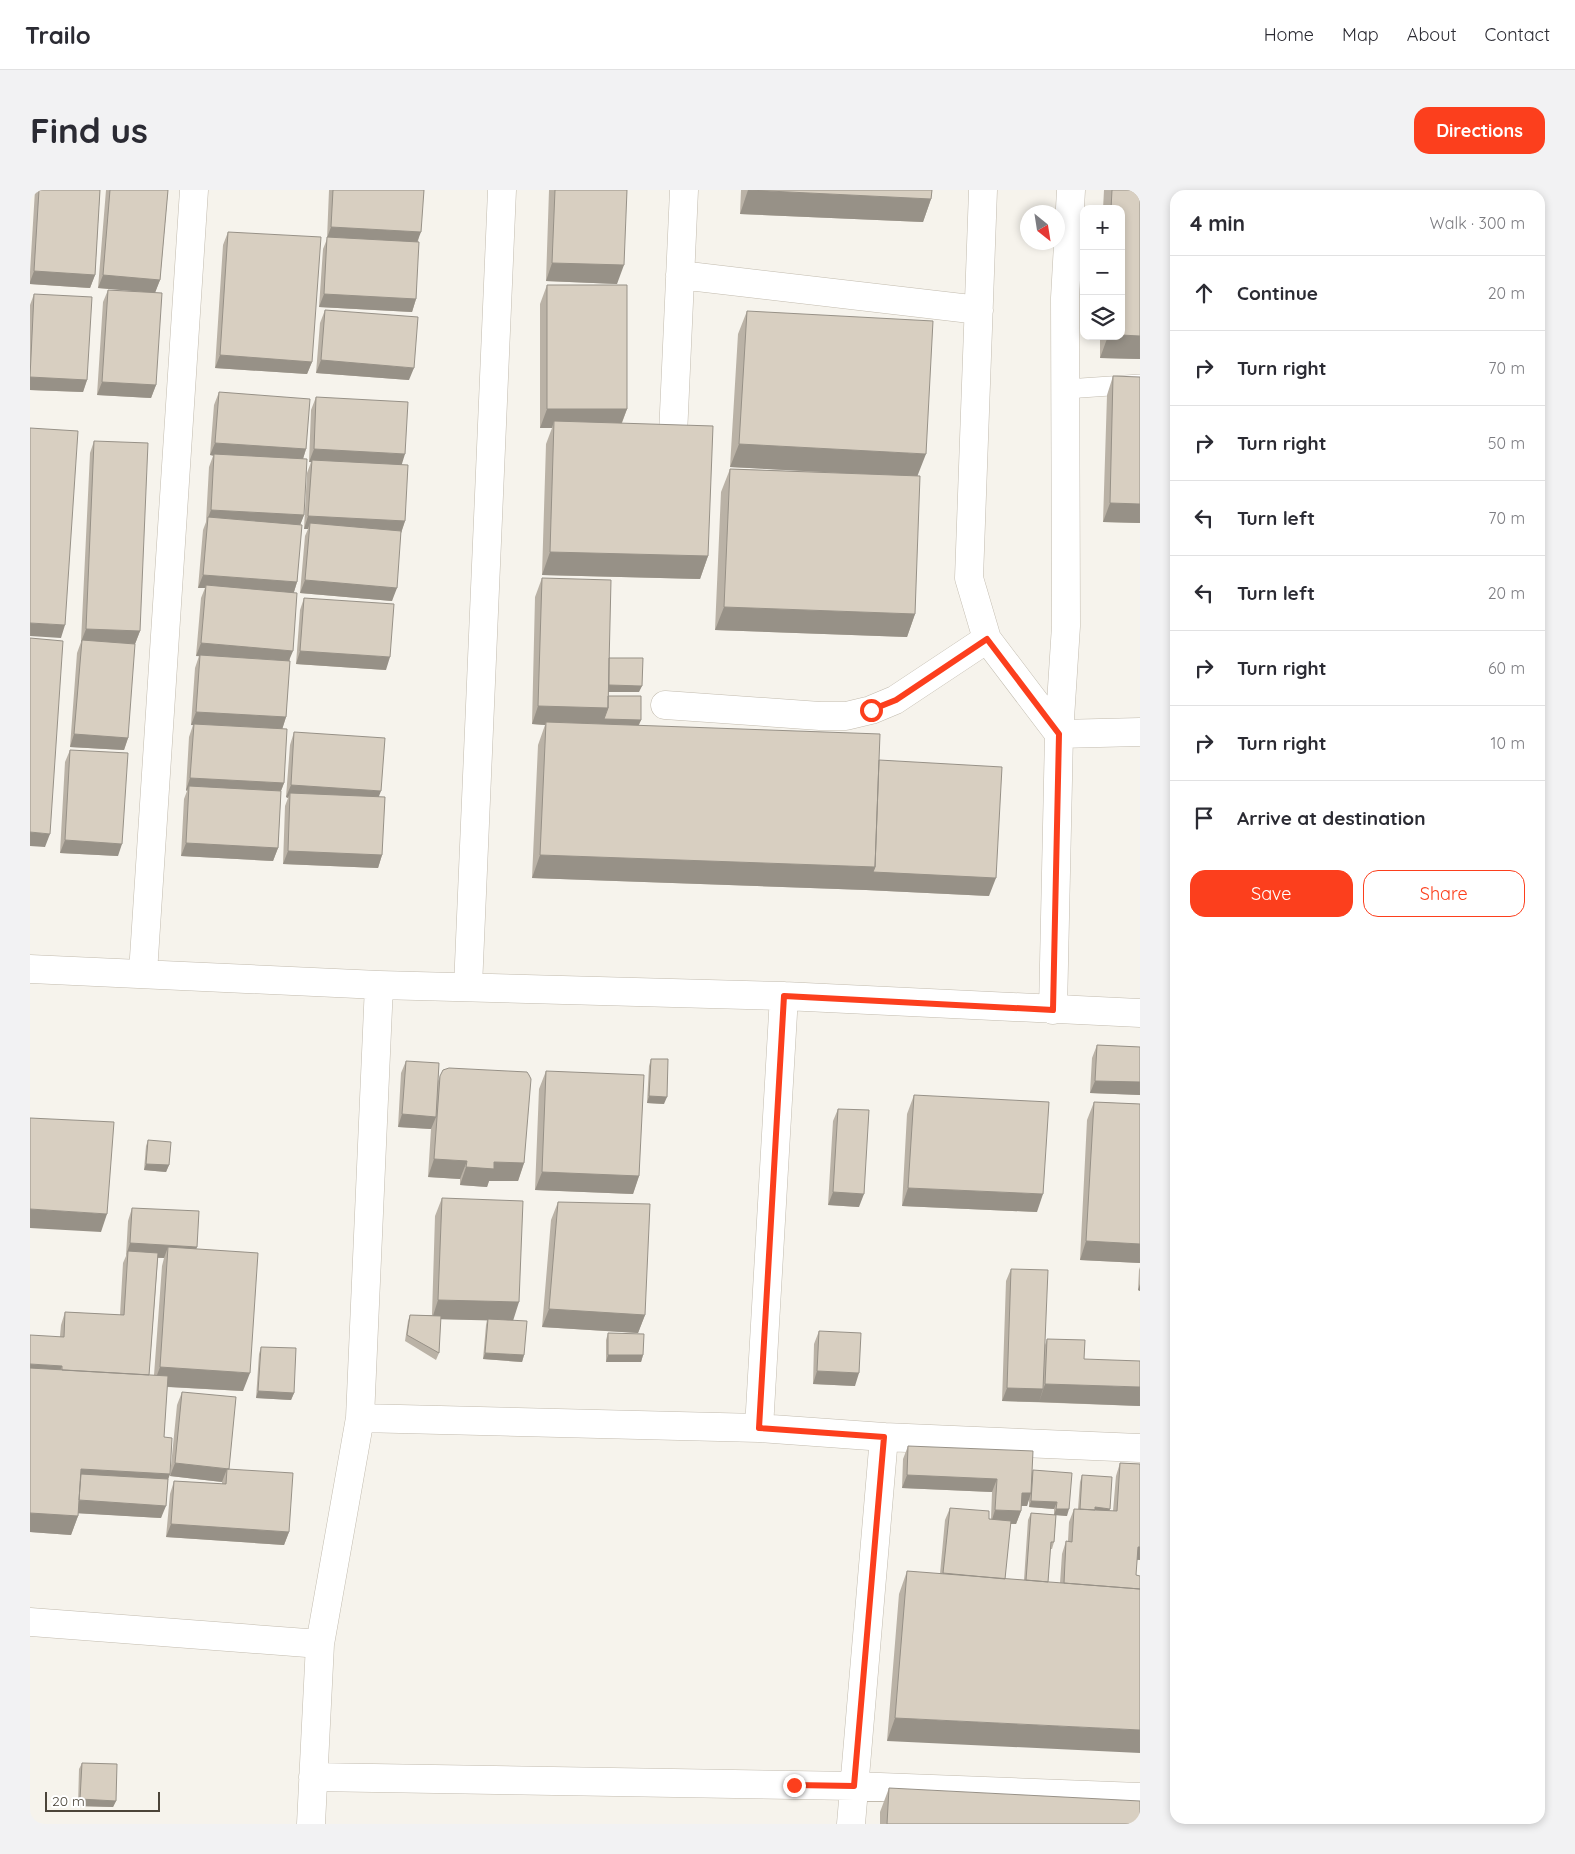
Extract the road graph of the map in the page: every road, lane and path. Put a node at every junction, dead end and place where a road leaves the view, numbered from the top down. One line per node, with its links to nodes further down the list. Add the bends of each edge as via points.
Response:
1 (194, 190): 16 (street)
2 (502, 190): 18 (street)
3 (684, 190): 6 (street)
4 (983, 190): 7 (street)
5 (1071, 190): 9 (street, via 1065,298)
6 (680, 275): 7 (street); 10 (street)
7 (979, 310): 11 (street, via 969,578)
8 (1140, 384): 9 (lane)
9 (1066, 389): 14 (street, via 1066,626)
10 (673, 435)
11 (987, 639): 12 (street, via 896,700 846,716); 14 (street)
12 (665, 705)
13 (1140, 732): 14 (street)
14 (1059, 734): 20 (street)
15 (30, 969): 16 (street)
16 (143, 973): 17 (street)
17 (379, 985): 18 (street); 22 (street)
18 (468, 987): 19 (street)
19 (784, 996): 20 (street); 23 (street)
20 (1053, 1010): 21 (street)
21 (1140, 1013)
22 (360, 1418): 23 (street); 27 (street)
23 (759, 1428): 24 (street)
24 (884, 1437): 25 (street); 29 (street)
25 (1140, 1448)
26 (30, 1622): 27 (street)
27 (320, 1644): 28 (street)
28 (313, 1777): 29 (street); 31 (street)
29 (854, 1786): 30 (street); 32 (street)
30 (1140, 1797)
31 (311, 1824)
32 (851, 1824)

